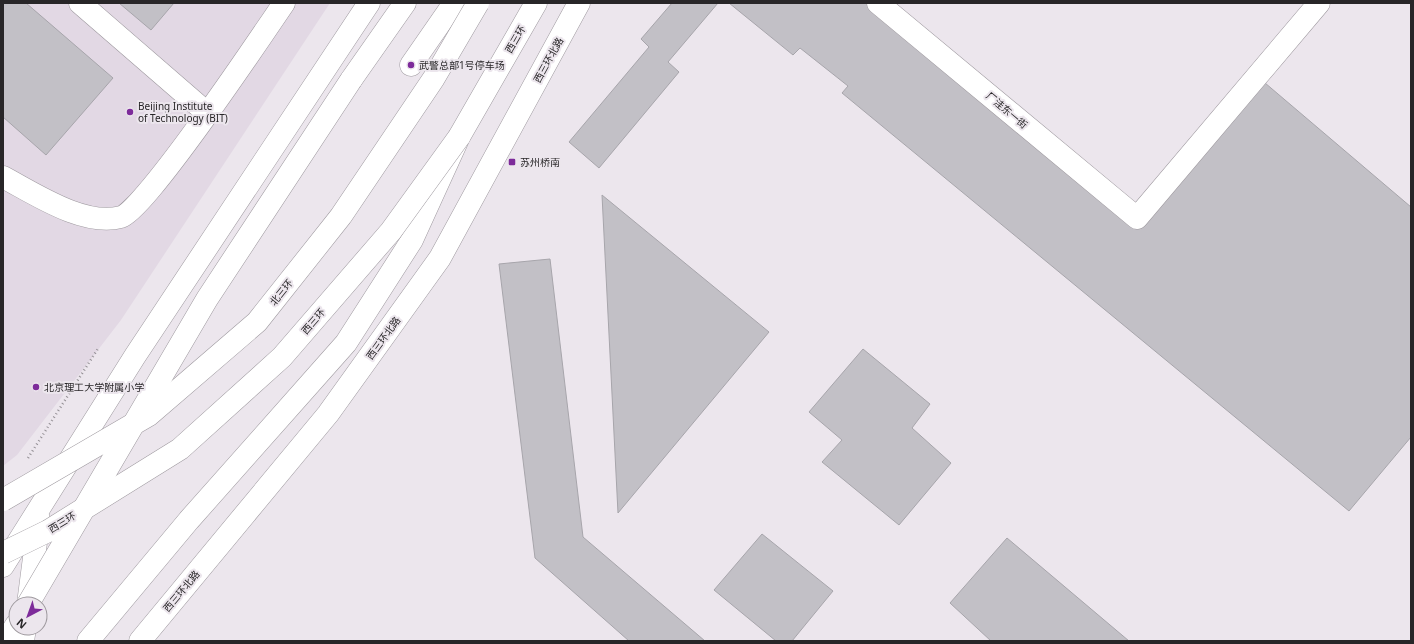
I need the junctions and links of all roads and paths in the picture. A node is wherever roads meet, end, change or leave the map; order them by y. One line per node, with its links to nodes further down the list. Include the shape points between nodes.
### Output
1 (80, 3): 12 (main road)
2 (284, 3): 12 (main road)
3 (368, 3): 18 (main road, via 135,356)
4 (405, 3): 24 (main road, bridge, via 351,80 207,299)
5 (454, 3): 11 (main road)
6 (478, 3): 17 (main road, 北三环, bridge, via 434,78 340,216 257,322 149,415)
7 (536, 3): 13 (main road, 西三环)
8 (579, 3): 26 (main road, 西三环北路, via 440,258 328,414)
9 (878, 3): 10 (main road, 厂洼东一街, via 1137,218)
10 (1319, 3)
11 (412, 65)
12 (207, 113): 14 (main road, via 139,203 121,217 92,218 53,203)
13 (459, 137): 21 (main road, 西三环, bridge, via 391,231 282,358 180,449 48,531); 25 (main road, bridge, via 412,240 346,343 189,520)
14 (3, 177)
15 (99, 347): 16 (path)
16 (25, 464)
17 (3, 500)
18 (40, 508): 19 (main road); 23 (main road)
19 (27, 529): 20 (main road); 22 (main road)
20 (3, 548)
21 (3, 553)
22 (3, 566)
23 (29, 596)
24 (33, 596)
25 (88, 641)
26 (140, 641)

